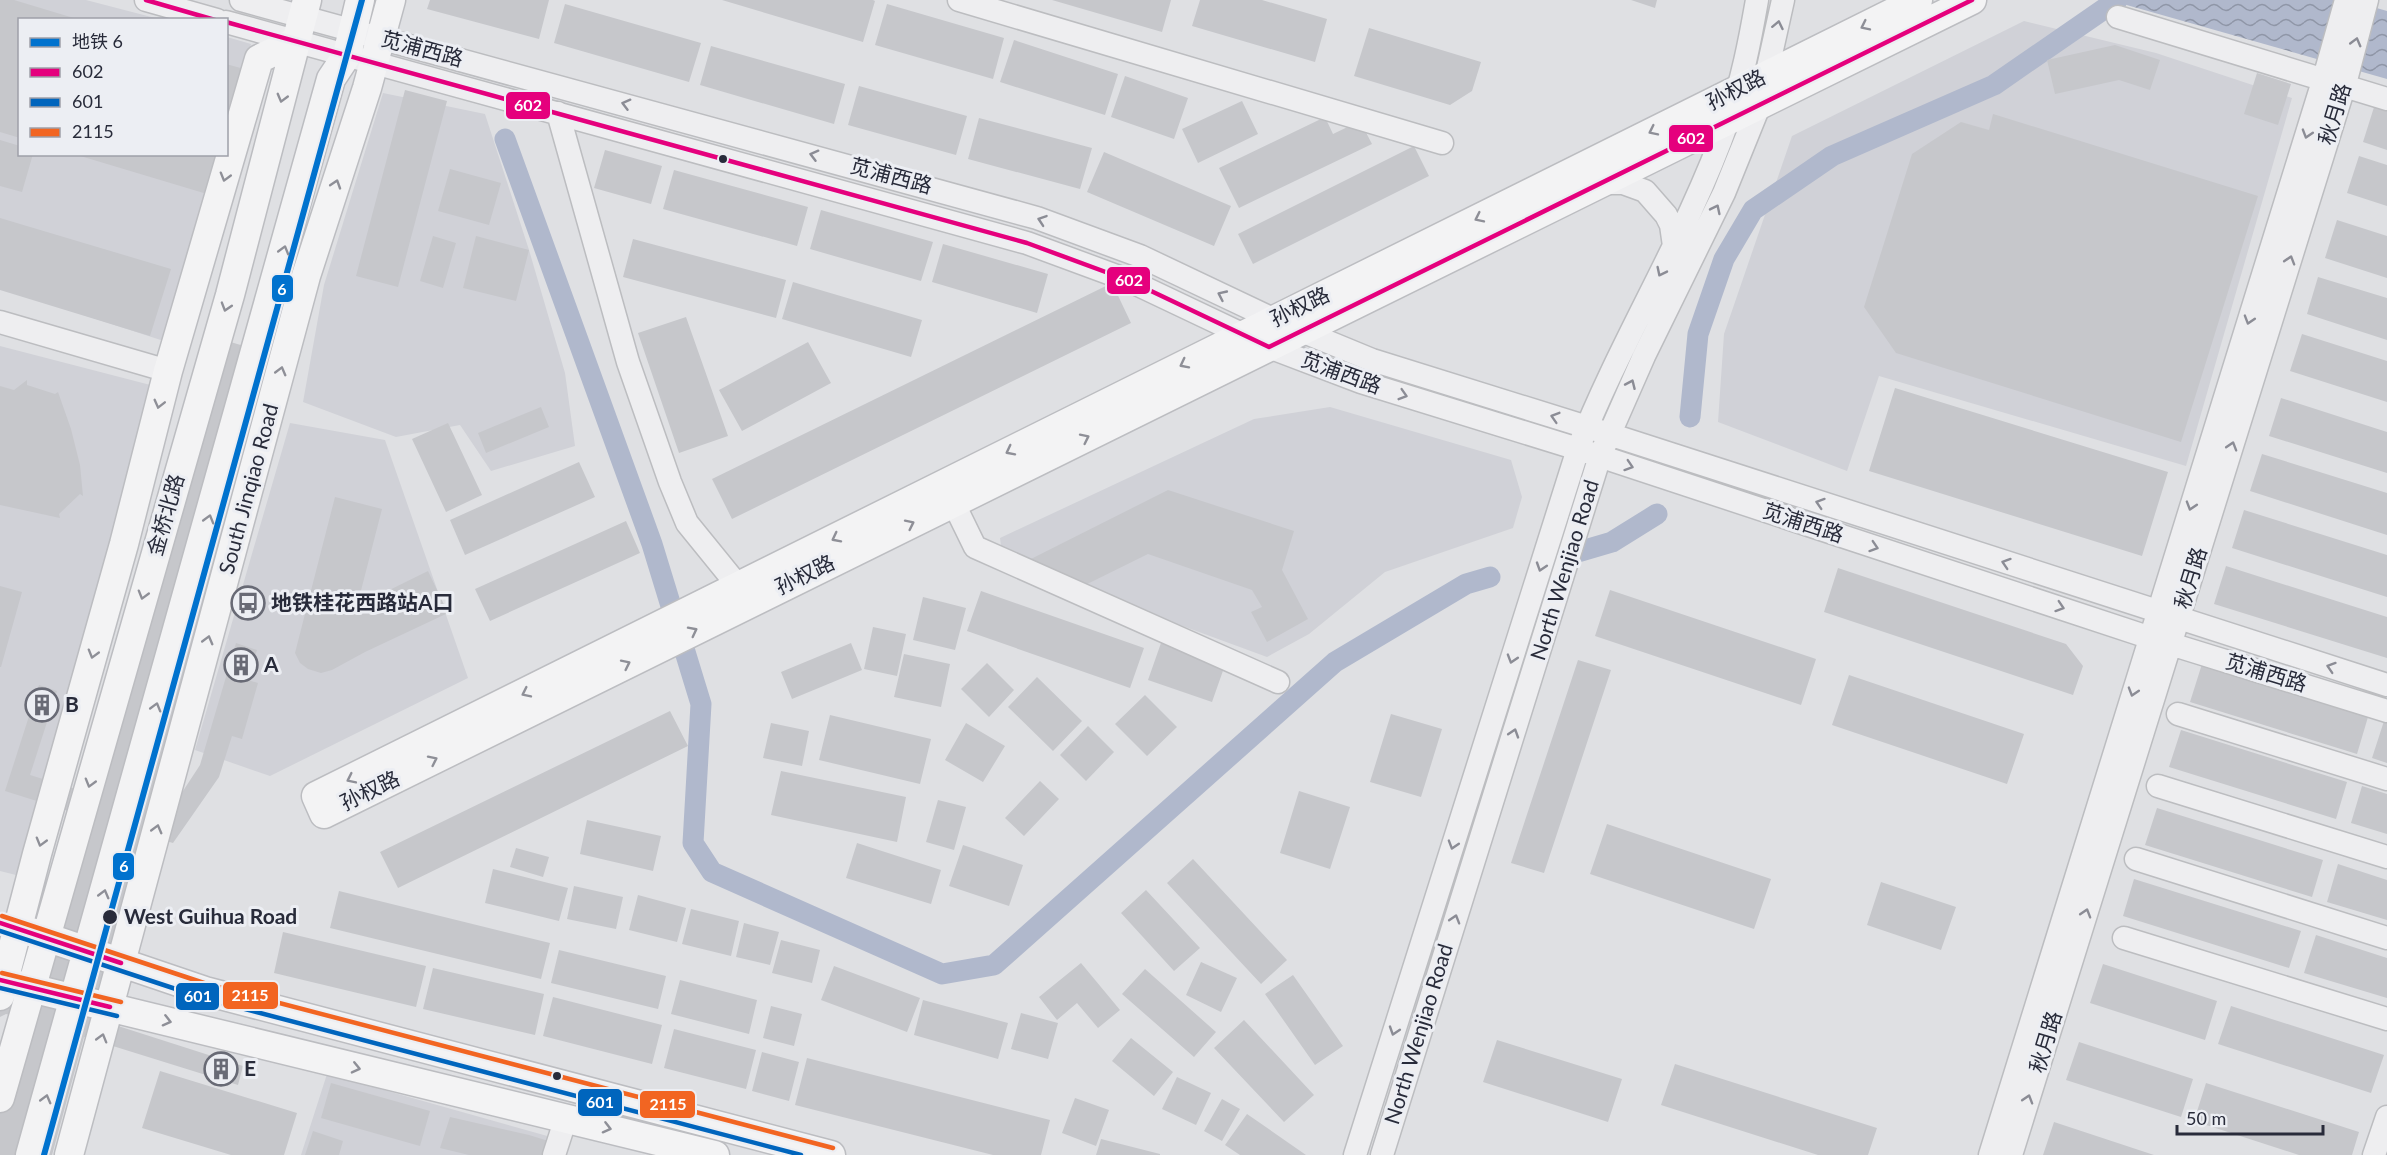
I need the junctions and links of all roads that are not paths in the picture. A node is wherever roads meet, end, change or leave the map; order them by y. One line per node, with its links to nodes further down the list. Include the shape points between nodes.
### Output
1 (146, 0): 13 (street)
2 (241, 0): 14 (street)
3 (360, 0): 16 (main road, 金桥北路)
4 (391, 0): 16 (main road, South Jinqiao Road)
5 (959, 0): 23 (street)
6 (1757, 0): 19 (street, North Wenjiao Road)
7 (1783, 0): 17 (street, one-way to 7)
8 (1918, 0): 17 (main road, 孙权路, one-way to 17)
9 (1972, 0): 19 (main road, 孙权路)
10 (2346, 0): 18 (street, 秋月路)
11 (2367, 0): 18 (street, 秋月路, one-way to 11)
12 (2118, 17): 18 (street)
13 (211, 18)
14 (302, 19): 15 (street, 苋浦西路); 16 (street, 苋浦西路); 32 (main road, 金桥北路, one-way to 32, via 259,58); 51 (main road, 金桥北路, one-way to 51, via 230,295)
15 (228, 22)
16 (364, 47): 21 (street, 苋浦西路); 26 (main road, South Jinqiao Road, one-way to 16); 27 (main road, 金桥北路, one-way to 16, via 332,79); 30 (street, 苋浦西路, one-way to 16, via 1140,256 1037,218)
17 (1768, 74): 19 (main road, 孙权路)
18 (2334, 82): 20 (street); 39 (street, 秋月路)
19 (1748, 97): 22 (main road, 孙权路); 30 (main road, 孙权路, one-way to 30); 34 (street, North Wenjiao Road, one-way to 19, via 1724,193)
20 (2387, 99)
21 (558, 113): 31 (street, 苋浦西路, via 1027,243 1130,281); 38 (street, via 628,362 670,482)
22 (1729, 119): 24 (main road, 孙权路); 25 (street, North Wenjiao Road)
23 (1442, 143)
24 (1600, 183): 25 (street, via 1623,183 1645,191 1666,215); 29 (main road, 孙权路)
25 (1674, 246): 33 (street, North Wenjiao Road, one-way to 33)
26 (306, 276): 27 (main road); 55 (main road, South Jinqiao Road, one-way to 26)
27 (264, 320): 54 (main road, 金桥北路, one-way to 27)
28 (0, 322): 32 (street)
29 (1302, 332): 30 (main road, 孙权路); 33 (street, 苋浦西路, one-way to 29, via 1372,360)
30 (1272, 333): 31 (main road, 孙权路); 35 (street, 苋浦西路, one-way to 35, via 1361,382); 37 (main road, 孙权路, one-way to 30)
31 (1243, 334): 38 (main road, 孙权路, one-way to 38)
32 (168, 371): 50 (main road, 金桥北路, one-way to 50, via 124,544)
33 (1587, 427): 34 (street, 苋浦西路); 35 (street, North Wenjiao Road)
34 (1609, 434): 36 (street, North Wenjiao Road); 39 (street, 苋浦西路, one-way to 34)
35 (1578, 449): 36 (street, 苋浦西路); 69 (street, North Wenjiao Road, one-way to 69)
36 (1600, 456): 41 (street, 苋浦西路, one-way to 41); 70 (street, North Wenjiao Road, one-way to 36)
37 (953, 502): 38 (main road, 孙权路, one-way to 37); 42 (street, via 975,547)
38 (726, 600): 40 (main road, 孙权路)
39 (2168, 615): 41 (street, 秋月路); 43 (street, 苋浦西路, one-way to 39)
40 (657, 638): 40 (main road, 孙权路, one-way to 40, via 316,796 324,814)
41 (2160, 641): 44 (street, 苋浦西路); 71 (street, 秋月路, one-way to 71); 72 (street, 秋月路, one-way to 41)
42 (1278, 682)
43 (2387, 685)
44 (2387, 711)
45 (2178, 714): 46 (street)
46 (2387, 779)
47 (2158, 786): 48 (street)
48 (2387, 857)
49 (2136, 859): 53 (street)
50 (9, 926): 51 (main road); 56 (main road)
51 (47, 937): 54 (main road); 57 (main road, 金桥北路)
52 (2124, 938): 60 (street)
53 (2387, 938)
54 (89, 951): 55 (main road); 58 (main road, 金桥北路)
55 (121, 963): 59 (main road, South Jinqiao Road); 68 (main road, via 205,991)
56 (1, 986): 57 (main road)
57 (32, 988): 58 (main road); 61 (main road)
58 (73, 998): 59 (main road); 64 (main road, one-way to 58)
59 (110, 1007): 63 (main road, one-way to 63); 65 (main road, South Jinqiao Road, one-way to 59)
60 (2387, 1019)
61 (0, 1098)
62 (2387, 1117): 73 (street)
63 (566, 1118): 66 (street); 67 (main road, one-way to 67)
64 (30, 1155)
65 (69, 1155)
66 (554, 1155)
67 (715, 1155)
68 (831, 1155)
69 (1355, 1155)
70 (1382, 1155)
71 (1990, 1155)
72 (2011, 1155)
73 (2374, 1155)

